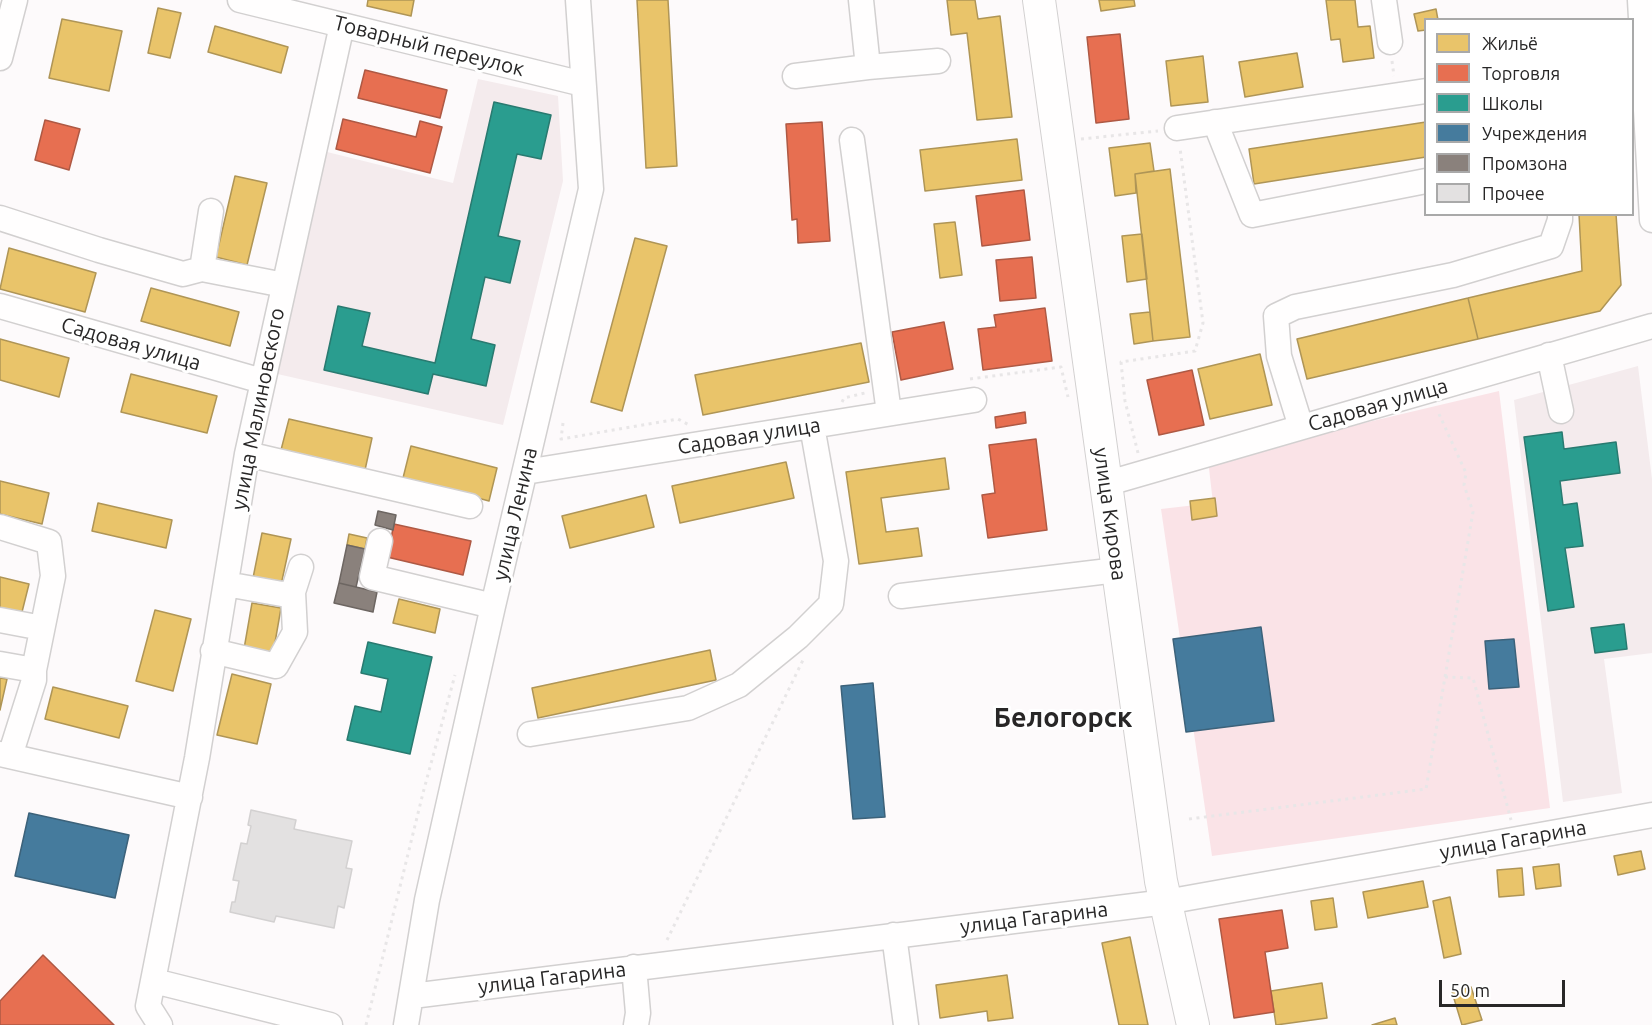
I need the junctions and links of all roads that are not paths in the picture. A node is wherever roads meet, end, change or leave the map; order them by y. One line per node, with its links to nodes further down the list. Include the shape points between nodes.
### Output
1 (15, 0): 10 (street)
2 (240, 0): 8 (street, Товарный переулок)
3 (578, 0): 15 (street, улица Ленина)
4 (861, 0): 13 (street)
5 (1040, 0): 38 (main road, улица Кирова)
6 (1384, 0): 9 (street)
7 (1640, 0): 11 (street)
8 (342, 25): 15 (street, Товарный переулок); 26 (street, улица Малиновского)
9 (1390, 42)
10 (0, 58)
11 (1638, 61): 24 (street)
12 (938, 62): 13 (street)
13 (868, 67): 14 (street)
14 (795, 76)
15 (584, 84): 37 (street, улица Ленина, via 591,189)
16 (1424, 91): 17 (street)
17 (1215, 122): 18 (street); 20 (street, via 1252,215)
18 (1177, 128)
19 (852, 140): 33 (street)
20 (1424, 181)
21 (211, 211): 25 (street)
22 (1560, 216): 35 (street, via 1551,246 1453,275 1295,307 1276,316 1279,356)
23 (0, 218): 25 (street, via 183,274)
24 (1652, 220)
25 (202, 269): 26 (street)
26 (284, 285): 30 (street, улица Малиновского)
27 (0, 306): 30 (street, Садовая улица)
28 (1652, 326): 29 (street, Садовая улица)
29 (1550, 355): 32 (street); 35 (street, Садовая улица)
30 (262, 381): 36 (street, улица Малиновского)
31 (974, 400): 33 (street, Садовая улица)
32 (1561, 411)
33 (889, 413): 34 (street, Садовая улица)
34 (812, 426): 37 (street, Садовая улица); 53 (street, via 836,561 831,604 739,685 688,708)
35 (1300, 427): 38 (street, Садовая улица)
36 (247, 454): 39 (street); 44 (street, улица Малиновского)
37 (525, 472): 47 (street, улица Ленина)
38 (1105, 484): 43 (main road, улица Кирова)
39 (470, 506)
40 (0, 527): 49 (street, via 49,542 53,576)
41 (380, 541): 47 (street, via 372,577)
42 (301, 567): 45 (street)
43 (1117, 570): 46 (street); 57 (main road, улица Кирова)
44 (226, 584): 45 (street, via 282,594); 50 (street, улица Малиновского)
45 (293, 592): 50 (street, via 295,632 276,666)
46 (901, 596)
47 (493, 606): 61 (street, улица Ленина, via 427,900)
48 (0, 620): 49 (street)
49 (42, 628): 52 (street)
50 (213, 651): 55 (street, улица Малиновского)
51 (0, 664): 52 (street)
52 (33, 670): 54 (street, via 34,680)
53 (530, 734)
54 (5, 755): 55 (street)
55 (190, 796): 60 (street, улица Малиновского)
56 (1652, 815): 57 (street, улица Гагарина)
57 (1166, 902): 58 (street, улица Гагарина); 66 (main road, улица Кирова)
58 (894, 935): 59 (street, улица Гагарина); 65 (street)
59 (634, 968): 61 (street, улица Гагарина); 64 (street)
60 (154, 981): 62 (street, улица Малиновского, via 148,1006); 63 (street)
61 (408, 1015)
62 (160, 1025)
63 (330, 1025)
64 (636, 1025)
65 (906, 1025)
66 (1193, 1025)

